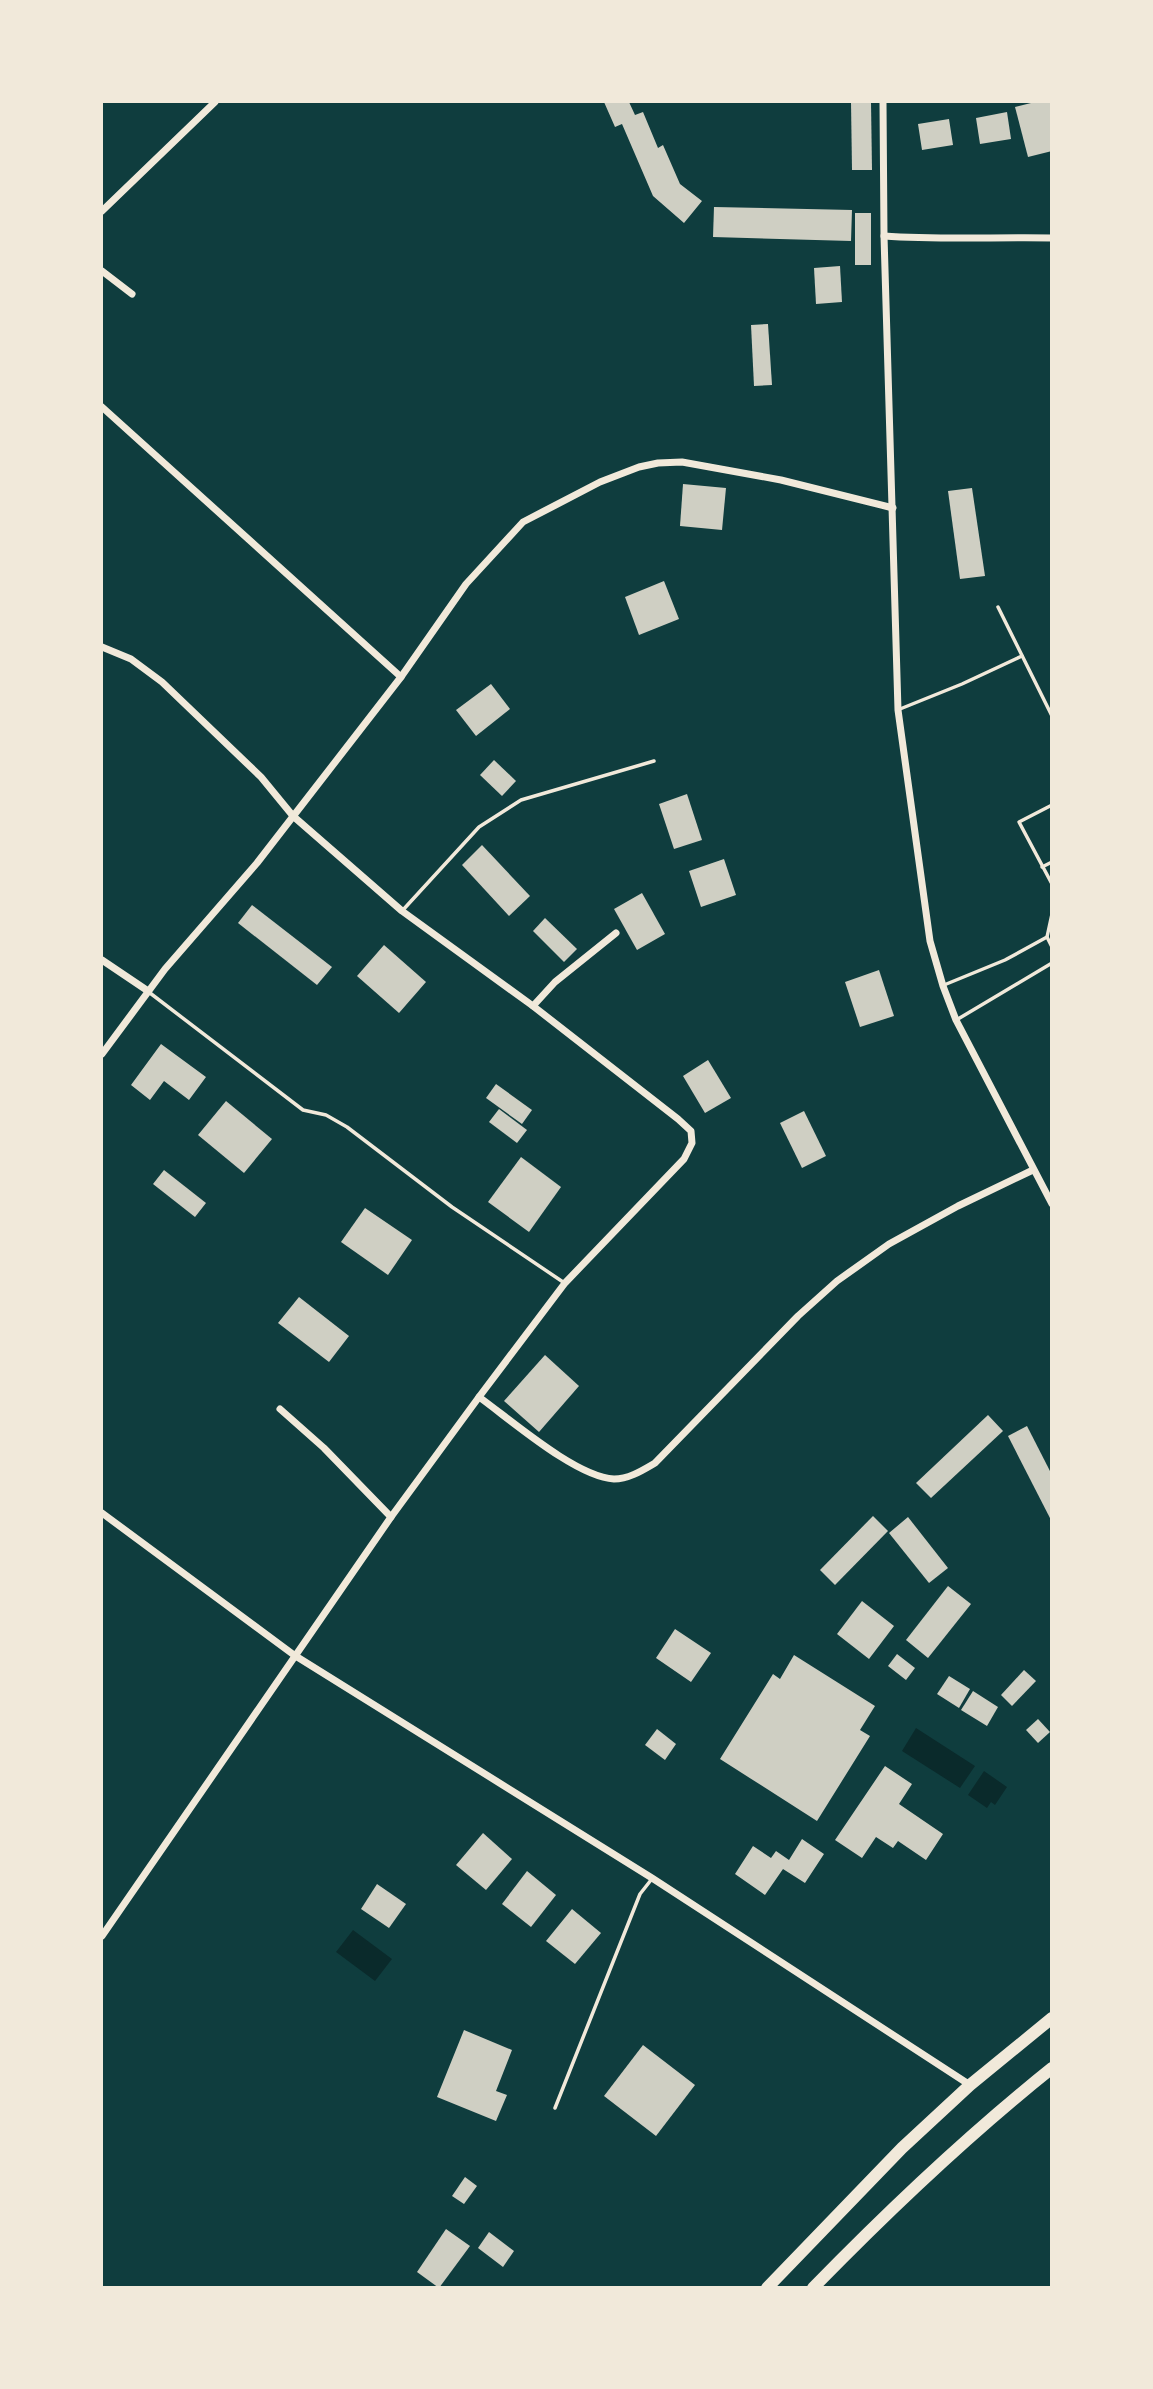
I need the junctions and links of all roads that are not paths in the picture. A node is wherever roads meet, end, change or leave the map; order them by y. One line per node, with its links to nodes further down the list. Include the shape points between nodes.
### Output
1 (215, 102): 3 (street)
2 (883, 102): 4 (street)
3 (102, 211)
4 (884, 236): 5 (street); 9 (street)
5 (1052, 238)
6 (102, 271): 7 (street)
7 (132, 295)
8 (102, 407): 13 (street)
9 (893, 508): 13 (street, via 718,467 682,462 639,467 523,522 466,583); 14 (street)
10 (998, 607): 12 (lane)
11 (102, 647): 18 (street, via 131,659 162,682 261,777)
12 (1022, 656): 14 (lane); 15 (lane)
13 (401, 677): 18 (street)
14 (898, 710): 29 (street, via 929,941)
15 (1052, 716)
16 (654, 761): 22 (lane, via 521,800 479,827)
17 (1052, 805): 20 (lane, via 1019,822)
18 (293, 816): 22 (street); 30 (street)
19 (1052, 862): 20 (lane)
20 (1042, 867): 21 (lane)
21 (1052, 884)
22 (402, 911): 31 (street)
23 (1052, 914): 25 (lane)
24 (616, 933): 31 (street)
25 (1047, 937): 26 (lane); 29 (lane)
26 (1052, 947)
27 (102, 960): 30 (street)
28 (1052, 963): 32 (lane)
29 (943, 986): 32 (street)
30 (148, 991): 33 (street); 36 (lane, via 303,1111 326,1115 347,1127)
31 (533, 1006): 36 (street, via 691,1131 692,1143 684,1159)
32 (956, 1020): 34 (street)
33 (102, 1054)
34 (1033, 1170): 35 (street); 37 (street, via 889,1244 837,1281 655,1463 635,1474 615,1479 571,1463)
35 (1052, 1204)
36 (565, 1283): 37 (street)
37 (479, 1397): 40 (street)
38 (279, 1409): 40 (street)
39 (102, 1513): 41 (street)
40 (391, 1517): 41 (street)
41 (294, 1655): 42 (street); 43 (street)
42 (652, 1878): 46 (street); 47 (lane, via 640,1894)
43 (102, 1936)
44 (1052, 2018): 46 (main road)
45 (1052, 2068): 49 (main road, via 890,2210)
46 (970, 2085): 48 (main road, via 901,2148)
47 (555, 2108)
48 (767, 2287)
49 (813, 2287)

